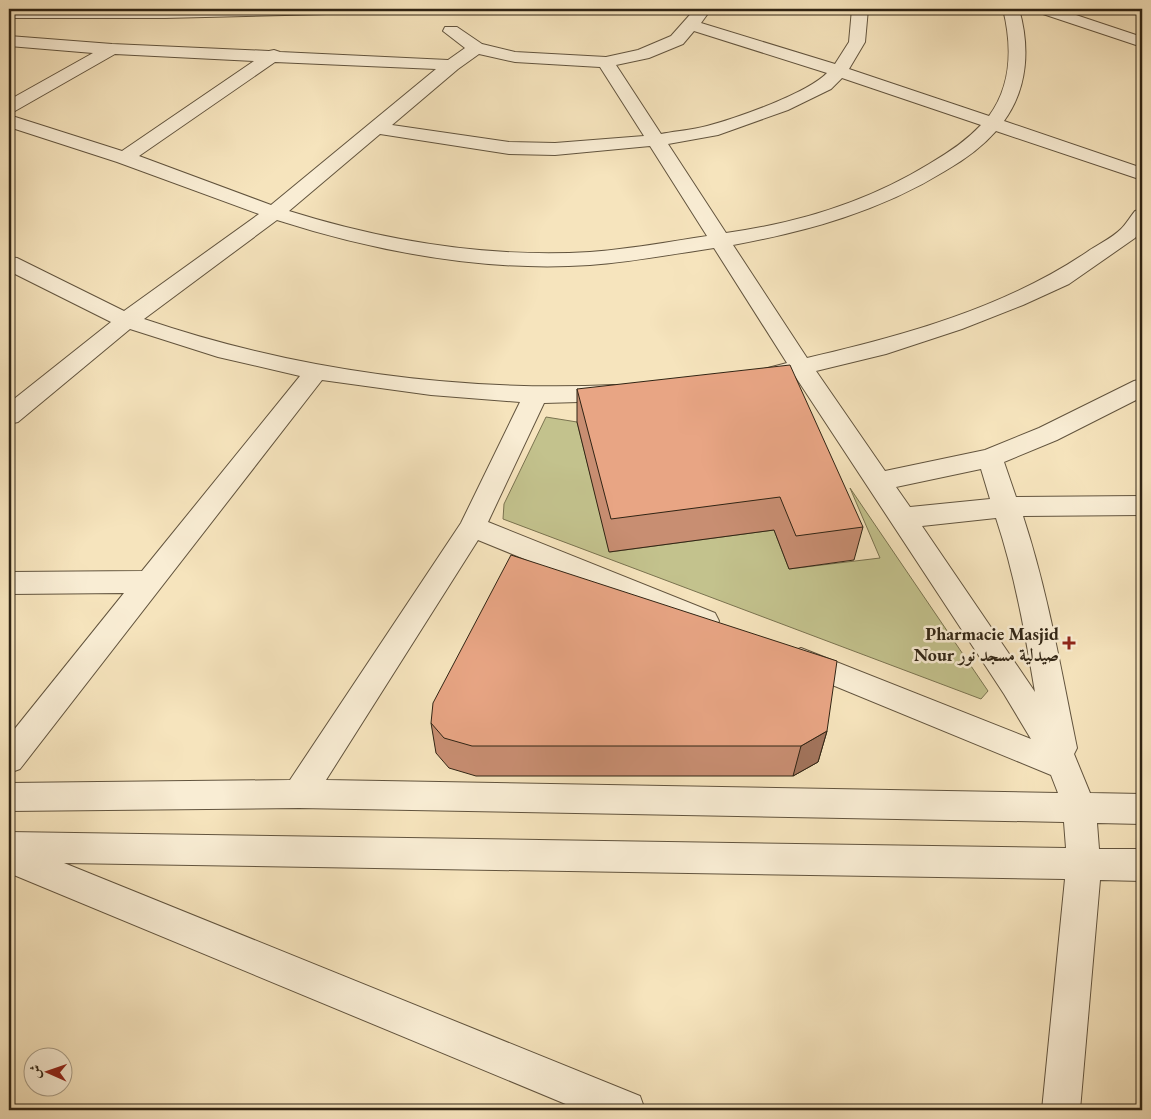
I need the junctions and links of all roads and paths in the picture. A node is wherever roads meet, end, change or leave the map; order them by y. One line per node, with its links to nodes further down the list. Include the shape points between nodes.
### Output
1 (326, 9): 6 (street)
2 (701, 9): 7 (street)
3 (860, 9): 16 (street, via 857,42)
4 (1011, 9): 19 (street, via 1018,49 1015,77 1007,102)
5 (1043, 9): 10 (street)
6 (9, 13)
7 (691, 26): 14 (street, via 676,40 643,54); 16 (street)
8 (451, 31): 11 (street)
9 (9, 41): 12 (street)
10 (1142, 42)
11 (476, 48): 14 (street, via 515,57); 15 (street)
12 (112, 49): 13 (street); 17 (street)
13 (274, 55): 15 (street); 22 (street)
14 (606, 62): 21 (street)
15 (452, 65): 20 (street)
16 (839, 71): 19 (street); 21 (street, via 825,85 782,106 711,131)
17 (9, 107)
18 (9, 121): 22 (street)
19 (993, 124): 23 (street); 26 (street, via 969,146 909,186 806,224)
20 (377, 128): 21 (street, via 509,148); 24 (street)
21 (657, 140): 26 (street)
22 (124, 158): 24 (street)
23 (1142, 174)
24 (274, 212): 26 (street, via 396,244 510,257 577,259); 28 (street)
25 (1142, 215): 29 (street, via 1128,234 1094,257 1061,279 1015,300 878,349)
26 (720, 241): 29 (street)
27 (9, 263): 28 (street)
28 (127, 320): 30 (street, via 223,352); 35 (street)
29 (802, 366): 31 (street); 37 (street)
30 (315, 373): 34 (street); 42 (street)
31 (732, 382)
32 (638, 393): 34 (street)
33 (1138, 394): 36 (street)
34 (536, 395): 41 (street)
35 (9, 416)
36 (990, 458): 37 (street); 39 (street)
37 (878, 482): 40 (street)
38 (1142, 505): 39 (street)
39 (1006, 507): 40 (street); 47 (street, via 1034,604)
40 (902, 518): 47 (street, via 1015,685)
41 (472, 527): 44 (street); 48 (street)
42 (150, 582): 43 (street); 46 (street)
43 (9, 583)
44 (731, 632)
45 (777, 650): 47 (street)
46 (9, 759)
47 (1064, 766): 50 (street)
48 (299, 794): 49 (street); 50 (street)
49 (9, 796)
50 (1079, 807): 51 (street); 54 (street)
51 (1142, 809)
52 (9, 847): 54 (street)
53 (9, 858): 56 (street)
54 (1084, 864): 55 (street); 57 (street)
55 (1142, 865)
56 (626, 1110)
57 (1061, 1110)

